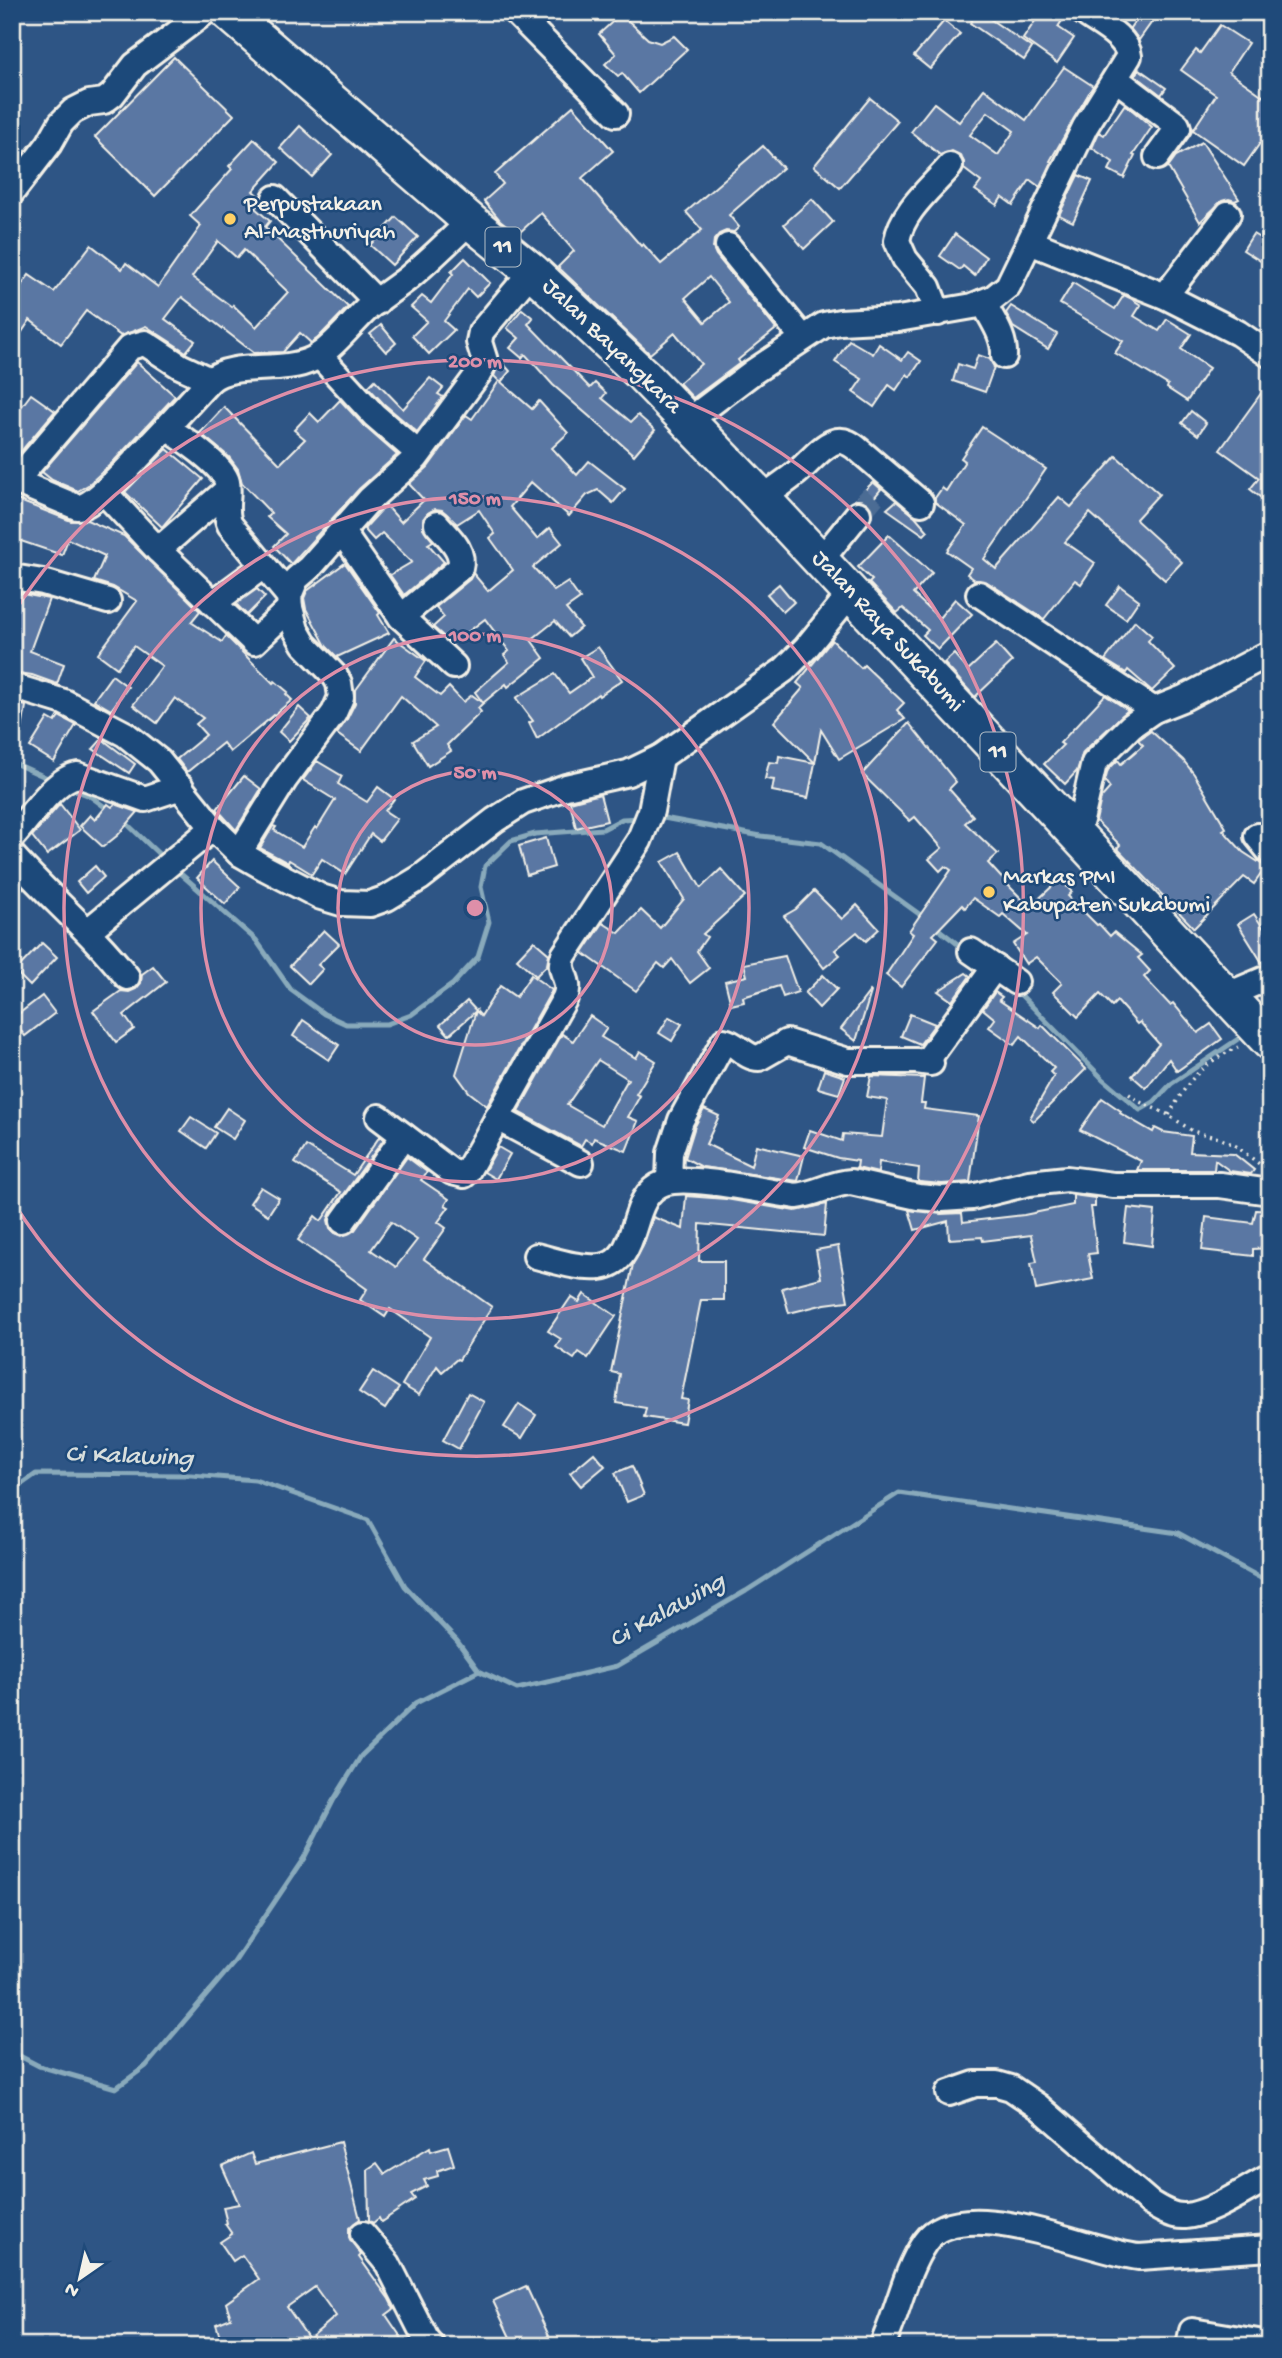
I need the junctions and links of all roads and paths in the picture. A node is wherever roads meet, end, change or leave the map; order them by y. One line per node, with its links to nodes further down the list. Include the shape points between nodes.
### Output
1 (516, 12): 5 (street)
2 (1083, 12): 4 (street, via 1129,51)
3 (228, 14): 8 (street, via 135,65 104,101 73,111); 11 (highway, Jalan Bayangkara / 11)
4 (1116, 79): 6 (street, via 1177,125); 12 (street, via 1081,135)
5 (616, 114)
6 (1157, 157)
7 (950, 166): 18 (street, via 903,223 897,241 928,287)
8 (12, 192)
9 (275, 198): 16 (street)
10 (1228, 214): 15 (street)
11 (470, 221): 14 (highway, Jalan Bayangkara / 11); 16 (street)
12 (1030, 242): 15 (street); 17 (street, via 1008,286)
13 (728, 246): 19 (street)
14 (532, 271): 24 (highway, Jalan Bayangkara / 11); 26 (street, via 481,332 485,361 480,373)
15 (1165, 296): 21 (street, via 1238,333)
16 (377, 302): 20 (street)
17 (983, 302): 18 (street); 22 (street, via 999,330)
18 (938, 313): 19 (street, via 831,323)
19 (803, 338): 24 (street)
20 (319, 355): 23 (street, via 289,368 231,370); 26 (street, via 374,415)
21 (1270, 355)
22 (1004, 356)
23 (210, 380): 25 (street); 27 (street, via 145,343 130,347)
24 (688, 421): 30 (highway, Jalan Bayangkara / 11)
25 (166, 428): 28 (street, via 224,474); 29 (street)
26 (418, 453): 34 (street)
27 (14, 480): 29 (street, via 77,507 87,506)
28 (228, 490): 35 (street); 37 (street, via 227,520)
29 (104, 492): 35 (street)
30 (762, 498): 31 (street, via 835,441 849,443 884,483); 36 (highway, Jalan Raya Sukabumi / 11)
31 (922, 503)
32 (858, 514): 36 (street)
33 (437, 524): 44 (street, via 460,552 460,568)
34 (342, 532): 42 (street, via 296,579); 44 (street)
35 (158, 550): 43 (street)
36 (820, 561): 39 (highway, Jalan Raya Sukabumi / 11)
37 (262, 567): 42 (street); 43 (street)
38 (12, 576): 41 (street)
39 (850, 594): 49 (street, via 784,670); 52 (highway, Jalan Raya Sukabumi / 11)
40 (979, 594): 48 (street)
41 (108, 601)
42 (289, 602): 43 (street, via 254,642); 54 (street, via 296,630 335,676 341,697)
43 (213, 603)
44 (401, 617): 46 (street)
45 (1270, 653): 48 (street)
46 (454, 666)
47 (12, 686): 50 (street, via 64,702 125,734 159,761)
48 (1154, 710): 52 (street, via 1094,763 1081,820)
49 (662, 757): 54 (street, via 628,773 523,802 420,878 370,904 321,897); 67 (street, via 645,829 569,944 561,967 568,992)
50 (181, 787): 51 (street); 53 (street, via 145,799 71,776)
51 (213, 828): 54 (street); 56 (street)
52 (1073, 832): 62 (highway, Jalan Raya Sukabumi / 11)
53 (12, 837)
54 (239, 853)
55 (12, 855): 56 (street)
56 (88, 931): 59 (street)
57 (971, 951): 58 (street)
58 (995, 967): 61 (street); 71 (street, via 929,1062 848,1061 787,1042 754,1058 724,1041 681,1120 670,1153)
59 (127, 976)
60 (1270, 977): 62 (street)
61 (1016, 982)
62 (1230, 1001): 63 (highway, Jalan Raya Sukabumi / 11)
63 (1258, 1041): 65 (path, via 1205,1065 1185,1086)
64 (1129, 1094): 65 (path)
65 (1169, 1115): 70 (path, via 1192,1131 1237,1146)
66 (379, 1117): 68 (street)
67 (497, 1118): 68 (street, via 464,1175 452,1172); 69 (street)
68 (404, 1136): 73 (street)
69 (581, 1163)
70 (1270, 1174)
71 (669, 1181): 72 (street, via 797,1196 851,1182 942,1199 1067,1179 1113,1185 1220,1185); 74 (street, via 645,1198 626,1251 614,1262 597,1267)
72 (1270, 1192)
73 (343, 1221)
74 (536, 1256)
75 (949, 2093): 76 (street, via 975,2084 1011,2088 1150,2203 1170,2214 1185,2216 1210,2208)
76 (1270, 2177)
77 (363, 2234): 80 (street, via 388,2264)
78 (1270, 2248): 81 (street, via 1139,2257 1013,2225 963,2223 933,2234 923,2245)
79 (1270, 2344): 82 (street, via 1192,2331)
80 (432, 2346)
81 (882, 2346)
82 (1189, 2346)

